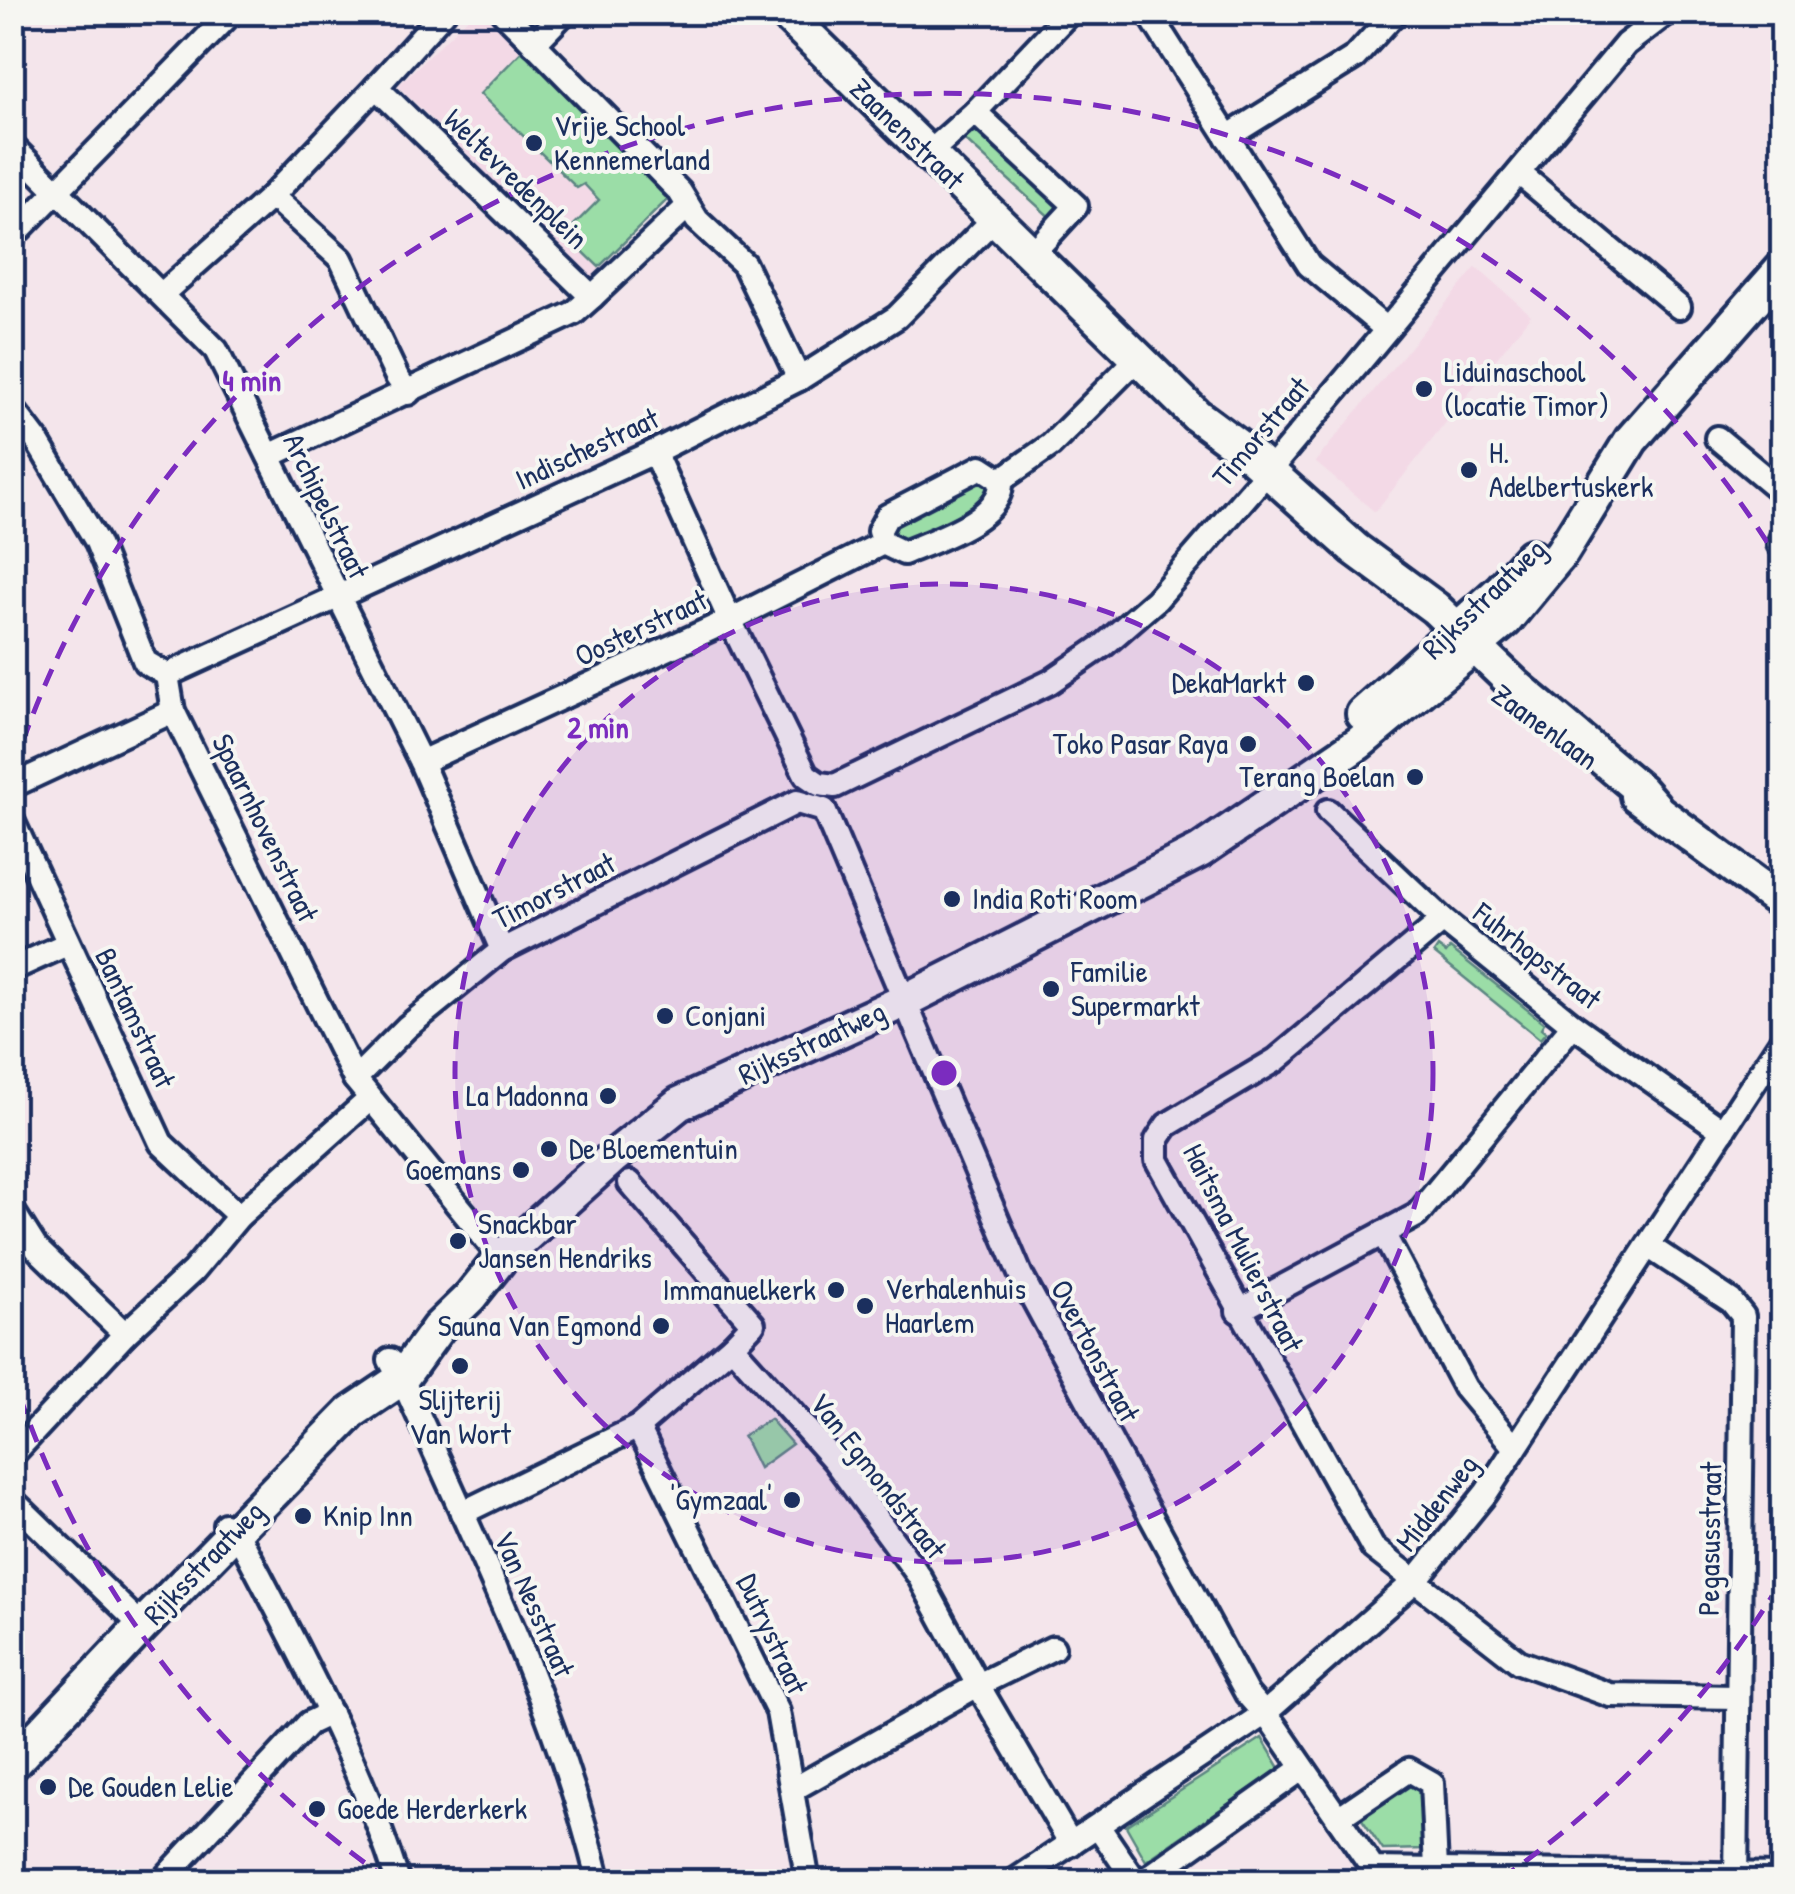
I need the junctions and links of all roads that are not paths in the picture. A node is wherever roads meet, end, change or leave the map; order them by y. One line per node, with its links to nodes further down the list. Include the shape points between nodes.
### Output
1 (232, 12): 17 (street)
2 (444, 12): 11 (street)
3 (503, 12): 10 (street)
4 (565, 12): 10 (street)
5 (784, 12): 15 (main road, Zaanenstraat)
6 (1070, 12): 12 (street)
7 (1148, 12): 13 (street)
8 (1396, 12): 13 (street, via 1355,58)
9 (1668, 12): 16 (street, Timorstraat, via 1626,44)
10 (534, 44): 19 (street, via 680,192)
11 (376, 87): 18 (street); 25 (street, Weltevredenplein)
12 (975, 112): 15 (street); 22 (street, Zaanenstraat, via 1076,206)
13 (1228, 136): 27 (street, via 1308,265)
14 (12, 146): 17 (street, Archipelstraat)
15 (928, 154): 20 (main road, Zaanenstraat)
16 (1519, 173): 26 (street); 27 (street, Timorstraat)
17 (58, 192): 21 (street); 24 (street, Archipelstraat)
18 (272, 196): 24 (street); 30 (street, via 341,259)
19 (687, 207): 25 (street, Weltevredenplein); 29 (street, via 744,264)
20 (994, 218): 22 (main road, Zaanenstraat); 29 (street, Indischestraat, via 897,317)
21 (12, 237)
22 (1031, 255): 28 (main road, Zaanenstraat)
23 (1782, 269): 43 (main road, Rijksstraatweg, via 1632,440 1562,552 1505,621)
24 (162, 294): 34 (street, Archipelstraat, via 216,350)
25 (592, 296): 30 (street, via 574,313)
26 (1679, 307)
27 (1386, 329): 35 (street, Timorstraat)
28 (1137, 359): 35 (main road, Zaanenstraat, via 1238,467); 36 (street, Oosterstraat, via 1051,445)
29 (799, 378): 33 (street, Indischestraat)
30 (408, 392): 34 (street)
31 (12, 408): 44 (street, Spaarnhovenstraat, via 97,542 145,662)
32 (1717, 438): 37 (street)
33 (654, 452): 41 (street, Indischestraat); 42 (street, Overtonstraat)
34 (268, 456): 41 (street, Archipelstraat)
35 (1263, 477): 43 (main road, Zaanenstraat); 48 (street, Timorstraat, via 1156,600 1104,645 1050,682)
36 (1001, 480): 39 (street, Oosterstraat, via 994,507 954,531 904,554); 39 (street, via 981,468 887,516 879,531)
37 (1782, 492)
38 (1782, 537): 40 (street)
39 (883, 543): 42 (street, Oosterstraat)
40 (1782, 546)
41 (336, 596): 44 (street, Indischestraat); 46 (street, Archipelstraat)
42 (730, 620): 46 (street, Oosterstraat); 48 (street, Overtonstraat)
43 (1458, 645): 51 (main road, Zaanenlaan, via 1480,679); 56 (main road, Rijksstraatweg, via 1182,858)
44 (166, 675): 45 (street, Spaarnhovenstraat)
45 (174, 710): 47 (street); 59 (street, Spaarnhovenstraat)
46 (421, 762): 54 (street, Archipelstraat)
47 (12, 786)
48 (814, 794): 54 (street, Timorstraat); 56 (street, Overtonstraat)
49 (1328, 811): 52 (street, Fuhrhopstraat)
50 (12, 820): 53 (street, Bantamstraat)
51 (1782, 903)
52 (1443, 920): 57 (street, Fuhrhopstraat); 68 (street, Haitsma Mulierstraat, via 1276,1060 1167,1125 1158,1140 1157,1160)
53 (68, 944): 55 (street); 64 (street, Bantamstraat, via 161,1143)
54 (502, 950): 59 (street, Timorstraat)
55 (12, 969)
56 (906, 1000): 67 (main road, Rijksstraatweg, via 679,1104); 84 (street, Overtonstraat, via 1021,1276 1247,1694)
57 (1574, 1025): 61 (street, Fuhrhopstraat); 65 (street, via 1417,1215)
58 (1782, 1040): 61 (street, Middenweg)
59 (355, 1079): 60 (street, Spaarnhovenstraat)
60 (370, 1099): 64 (street); 67 (street, Spaarnhovenstraat)
61 (1723, 1131): 66 (street, Middenweg)
62 (630, 1183): 70 (street, via 754,1324)
63 (12, 1210): 69 (street, via 36,1248)
64 (239, 1216): 69 (street)
65 (1383, 1233): 68 (street); 73 (street, via 1465,1388)
66 (1648, 1246): 73 (street, Middenweg); 82 (street, Pegasusstraat, via 1743,1316)
67 (491, 1269): 71 (main road, Rijksstraatweg)
68 (1238, 1311): 78 (street, Haitsma Mulierstraat, via 1372,1548)
69 (125, 1334): 74 (street)
70 (732, 1346): 72 (street); 81 (street, Van Egmondstraat, via 834,1460 920,1576)
71 (395, 1370): 76 (street, Van Nesstraat); 77 (main road, Rijksstraatweg)
72 (638, 1426): 76 (street); 88 (street, Dutrystraat, via 778,1712)
73 (1516, 1448): 78 (street, Middenweg)
74 (14, 1452)
75 (12, 1500): 79 (street)
76 (462, 1513): 98 (street, Van Nesstraat, via 561,1747)
77 (229, 1528): 79 (main road, Rijksstraatweg); 83 (street)
78 (1415, 1581): 82 (street, Haitsma Mulierstraat, via 1518,1662 1610,1696); 84 (street, Middenweg)
79 (138, 1622): 85 (main road, Rijksstraatweg); 86 (main road, Rijksstraatweg)
80 (1053, 1648): 81 (street)
81 (978, 1684): 88 (street); 91 (street, Van Egmondstraat)
82 (1738, 1697): 95 (street, Pegasusstraat)
83 (330, 1713): 96 (street, via 310,1723); 97 (street)
84 (1264, 1714): 87 (street, Overtonstraat); 90 (street, Middenweg)
85 (12, 1754)
86 (12, 1764)
87 (1304, 1768): 89 (street, Overtonstraat); 101 (street)
88 (792, 1790): 99 (street, Dutrystraat)
89 (1338, 1818): 92 (street, Overtonstraat, via 1374,1869); 92 (street, via 1410,1770 1432,1783)
90 (1098, 1826): 91 (street, Middenweg); 101 (street)
91 (1071, 1844): 100 (street, Middenweg)
92 (1436, 1870): 94 (street)
93 (1782, 1875): 95 (street)
94 (1554, 1876): 95 (street)
95 (1736, 1878)
96 (161, 1882)
97 (398, 1882)
98 (599, 1882)
99 (808, 1882)
100 (1013, 1882)
101 (1139, 1882)

